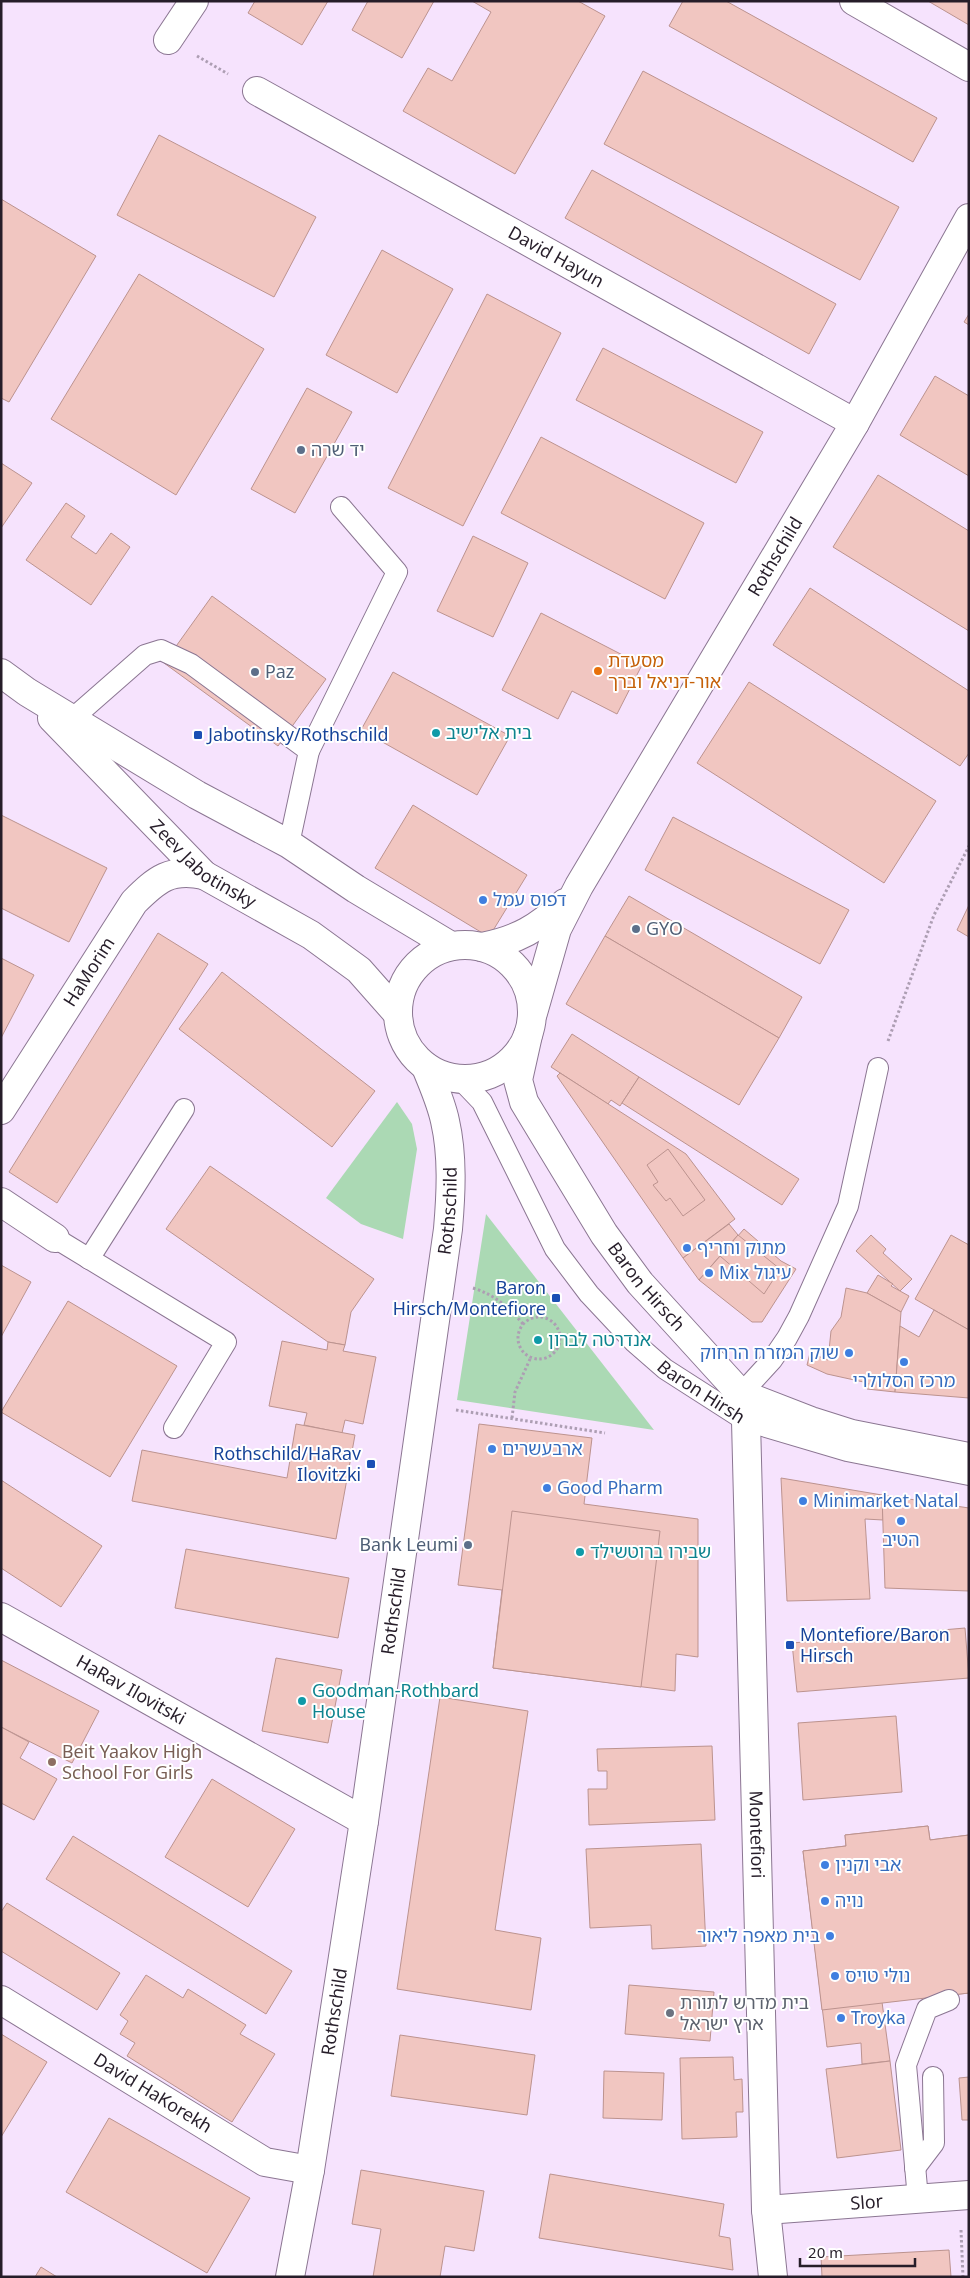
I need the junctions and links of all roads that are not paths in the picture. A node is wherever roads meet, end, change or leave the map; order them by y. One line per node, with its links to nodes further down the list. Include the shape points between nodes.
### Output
1 (194, 1): 3 (street)
2 (854, 1): 4 (street)
3 (168, 40)
4 (969, 66)
5 (257, 91): 7 (street, David Hayun)
6 (969, 218): 7 (street, Rothschild)
7 (855, 423): 15 (street, Rothschild)
8 (341, 507): 12 (lane, via 397,572)
9 (1, 673): 10 (street, Zeev Jabotinsky)
10 (27, 692): 11 (street, Zeev Jabotinsky); 14 (street, Zeev Jabotinsky)
11 (72, 719): 12 (lane, via 145,655 161,650 191,664); 13 (street, Zeev Jabotinsky, via 197,795)
12 (309, 751): 13 (lane)
13 (288, 844): 16 (street, Zeev Jabotinsky, via 356,890)
14 (204, 875): 18 (street, Zeev Jabotinsky, via 310,935 359,970); 24 (street, HaMorim, via 186,871 168,876 152,884 134,902)
15 (576, 894): 17 (street, Rothschild, via 527,933); 19 (street, Rothschild, via 557,929)
16 (451, 946): 17 (street, via 470,944); 18 (street, via 432,952 406,977 399,994)
17 (482, 947): 19 (street, via 506,958 519,971 529,991)
18 (397, 1013): 20 (street, via 401,1034 410,1052)
19 (531, 1024): 22 (street, via 518,1055 506,1065 478,1079); 28 (street, Baron Hirsch, via 518,1080 524,1102 604,1234 635,1276)
20 (426, 1067): 22 (street); 34 (street, Rothschild, via 445,1122 450,1199)
21 (878, 1068): 28 (lane, via 848,1206 787,1338)
22 (460, 1079): 29 (lane, Baron Hirsh, via 482,1102 555,1248 589,1294 634,1342 665,1369)
23 (184, 1109): 27 (lane)
24 (1, 1110)
25 (1, 1202): 26 (street)
26 (55, 1238): 27 (lane)
27 (89, 1258): 30 (lane, via 226,1342)
28 (741, 1394): 29 (street, Montefiori); 31 (street, Baron Hirsch, via 852,1434)
29 (746, 1421): 32 (lane, Baron Hirsh, via 847,1451); 42 (street, Montefiori)
30 (174, 1428)
31 (969, 1457)
32 (969, 1475)
33 (1, 1617): 34 (street, HaRav Ilovitski)
34 (364, 1821): 39 (street, Rothschild)
35 (1, 2000): 39 (street, David HaKorekh, via 265,2162)
36 (949, 2000): 38 (lane, via 927,2009 906,2065)
37 (933, 2077): 38 (lane, via 934,2143)
38 (915, 2168): 41 (lane)
39 (310, 2170): 43 (street, Rothschild)
40 (964, 2196): 41 (street, Slor)
41 (918, 2199): 42 (street, Slor)
42 (766, 2210): 44 (street, Montefiori)
43 (290, 2277)
44 (773, 2277)

